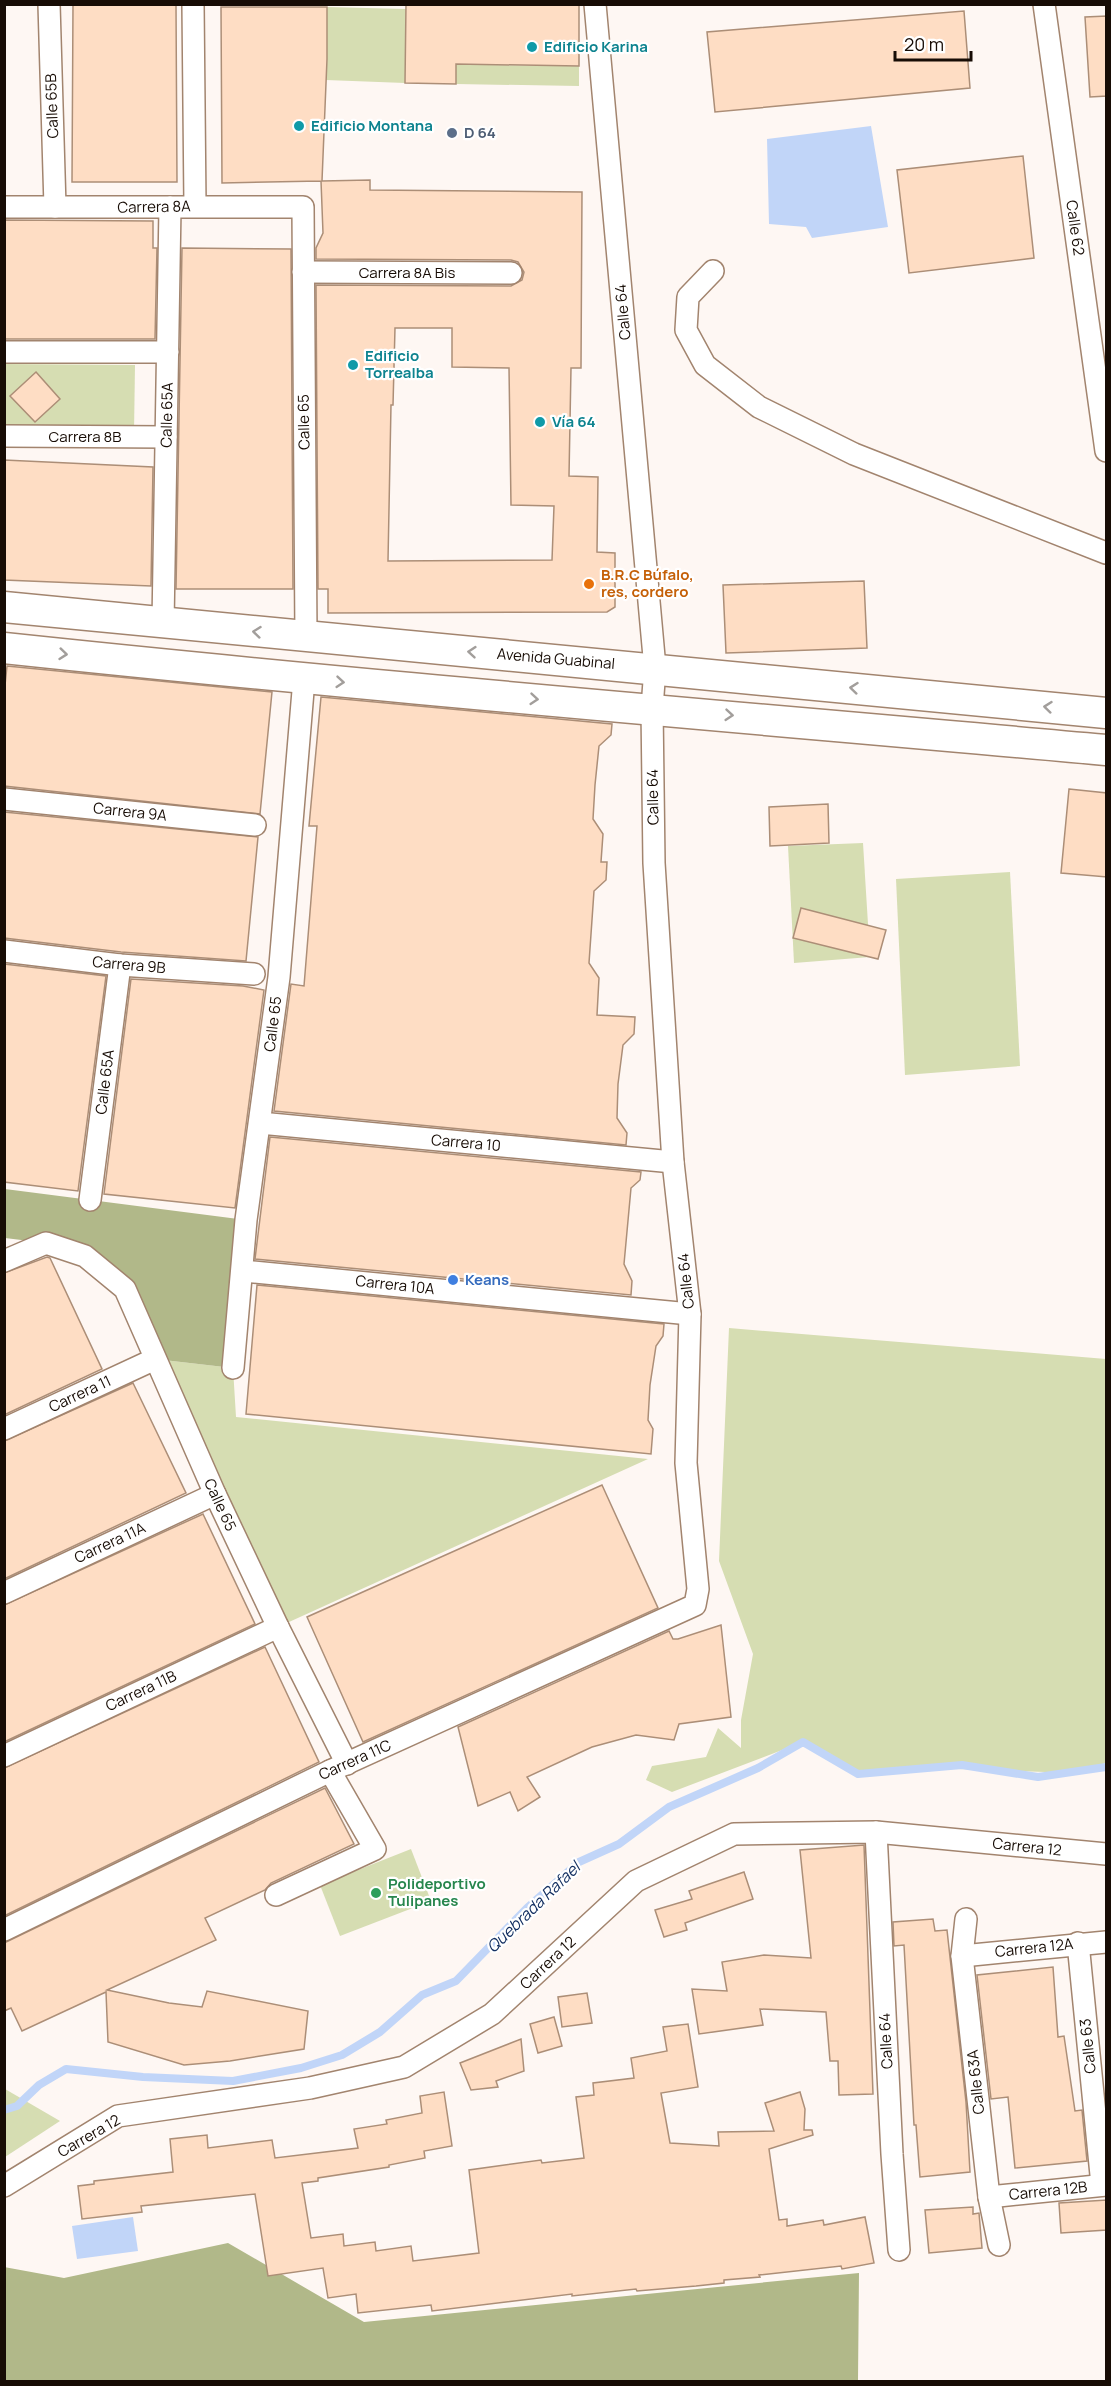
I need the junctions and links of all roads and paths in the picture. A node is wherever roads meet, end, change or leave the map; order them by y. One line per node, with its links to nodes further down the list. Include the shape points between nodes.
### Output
1 (49, 4): 7 (street, Calle 65B)
2 (193, 4): 5 (street)
3 (595, 4): 23 (street, Calle 64)
4 (1044, 4): 17 (street, Calle 62)
5 (195, 206): 8 (street, Carrera 8A); 9 (street, Carrera 8A)
6 (4, 207): 7 (street, Carrera 8A)
7 (55, 207): 8 (street, Carrera 8A)
8 (170, 207): 14 (street, Calle 65A)
9 (303, 207): 11 (street, Calle 65)
10 (713, 271): 18 (street, via 688,297 686,330 705,365 759,407 854,454)
11 (303, 272): 12 (street, Carrera 8A Bis); 21 (street, Calle 65)
12 (511, 273)
13 (4, 352): 14 (street)
14 (168, 352): 16 (street, Calle 65A)
15 (4, 436): 16 (street, Carrera 8B)
16 (166, 437): 20 (street, Calle 65A)
17 (1107, 451)
18 (1107, 553)
19 (4, 607): 20 (main road, Avenida Guabinal)
20 (163, 623): 21 (main road, Avenida Guabinal, one-way to 20)
21 (306, 637): 23 (main road, Avenida Guabinal, one-way to 21)
22 (4, 648): 24 (main road, one-way to 24)
23 (655, 668): 25 (street, Calle 64); 26 (main road, Avenida Guabinal, one-way to 23)
24 (304, 679): 25 (main road, one-way to 25); 33 (street, Calle 65, via 279,977)
25 (652, 708): 27 (main road, one-way to 27); 34 (street, Calle 64, via 654,863)
26 (1107, 712)
27 (1107, 750)
28 (4, 799): 29 (street, Carrera 9A)
29 (255, 825)
30 (4, 951): 31 (street, Carrera 9B)
31 (120, 965): 32 (street, Carrera 9B); 35 (street, Calle 65A)
32 (254, 974)
33 (260, 1123): 34 (street, Carrera 10); 37 (street, Calle 65)
34 (673, 1162): 38 (street, Calle 64)
35 (90, 1200)
36 (4, 1261): 39 (street, Calle 65, via 45,1243 85,1256 124,1289)
37 (243, 1271): 38 (street, Carrera 10A); 40 (street, Calle 65)
38 (690, 1314): 43 (street, Calle 64, via 686,1463)
39 (154, 1359): 41 (street, Carrera 11); 42 (street, Calle 65)
40 (232, 1368)
41 (4, 1430)
42 (215, 1494): 44 (street, Carrera 11A); 45 (street, Calle 65)
43 (698, 1589): 47 (street, Carrera 11C, via 695,1605)
44 (4, 1593)
45 (278, 1627): 46 (street, Carrera 11B); 47 (street, Calle 65)
46 (4, 1756)
47 (339, 1768): 50 (street, Calle 65, via 375,1849); 52 (street, Carrera 11C)
48 (876, 1832): 49 (street, Carrera 12); 57 (street, Carrera 12, via 734,1834 636,1881 492,2014 404,2067 310,2088 118,2116); 60 (street, Calle 64)
49 (1107, 1854)
50 (276, 1895)
51 (966, 1919): 55 (street, Calle 63A)
52 (4, 1930)
53 (1107, 1942): 54 (street, Carrera 12A)
54 (1078, 1943): 55 (street, Carrera 12A); 56 (street, Calle 63)
55 (962, 1956): 58 (street, Calle 63A)
56 (1104, 2185): 58 (street, Carrera 12B)
57 (4, 2186)
58 (989, 2198): 59 (street, Calle 63A)
59 (999, 2245)
60 (900, 2250)

